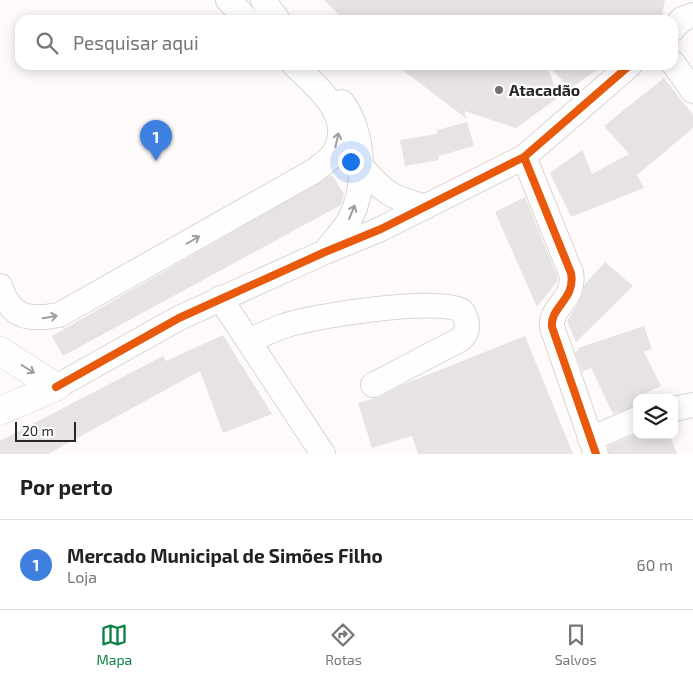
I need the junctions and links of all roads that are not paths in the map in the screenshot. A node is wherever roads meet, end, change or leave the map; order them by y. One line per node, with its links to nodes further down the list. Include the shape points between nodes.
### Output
1 (228, 0): 3 (street)
2 (263, 0): 4 (street)
3 (243, 15)
4 (274, 15)
5 (299, 70): 14 (street, one-way to 5, via 14,310 34,319 60,315 314,171 332,156 338,141 339,118 319,88)
6 (317, 70): 11 (street, via 349,112 356,130)
7 (624, 70): 10 (street)
8 (678, 70): 9 (street)
9 (693, 91)
10 (524, 157): 12 (street); 24 (street, via 571,273 572,288 552,322)
11 (361, 166): 12 (street, via 394,198); 13 (street, one-way to 11, via 350,218 359,193)
12 (426, 207): 13 (street)
13 (325, 252): 15 (street)
14 (0, 286)
15 (220, 298): 16 (street); 19 (street)
16 (248, 342): 18 (street, via 284,326 355,311 447,305 462,311 468,326 461,339); 25 (street)
17 (0, 351): 19 (main road, one-way to 19)
18 (373, 384)
19 (56, 386): 22 (main road)
20 (693, 405): 21 (street)
21 (678, 408)
22 (0, 411)
23 (633, 421): 24 (street)
24 (593, 446)
25 (323, 454)

